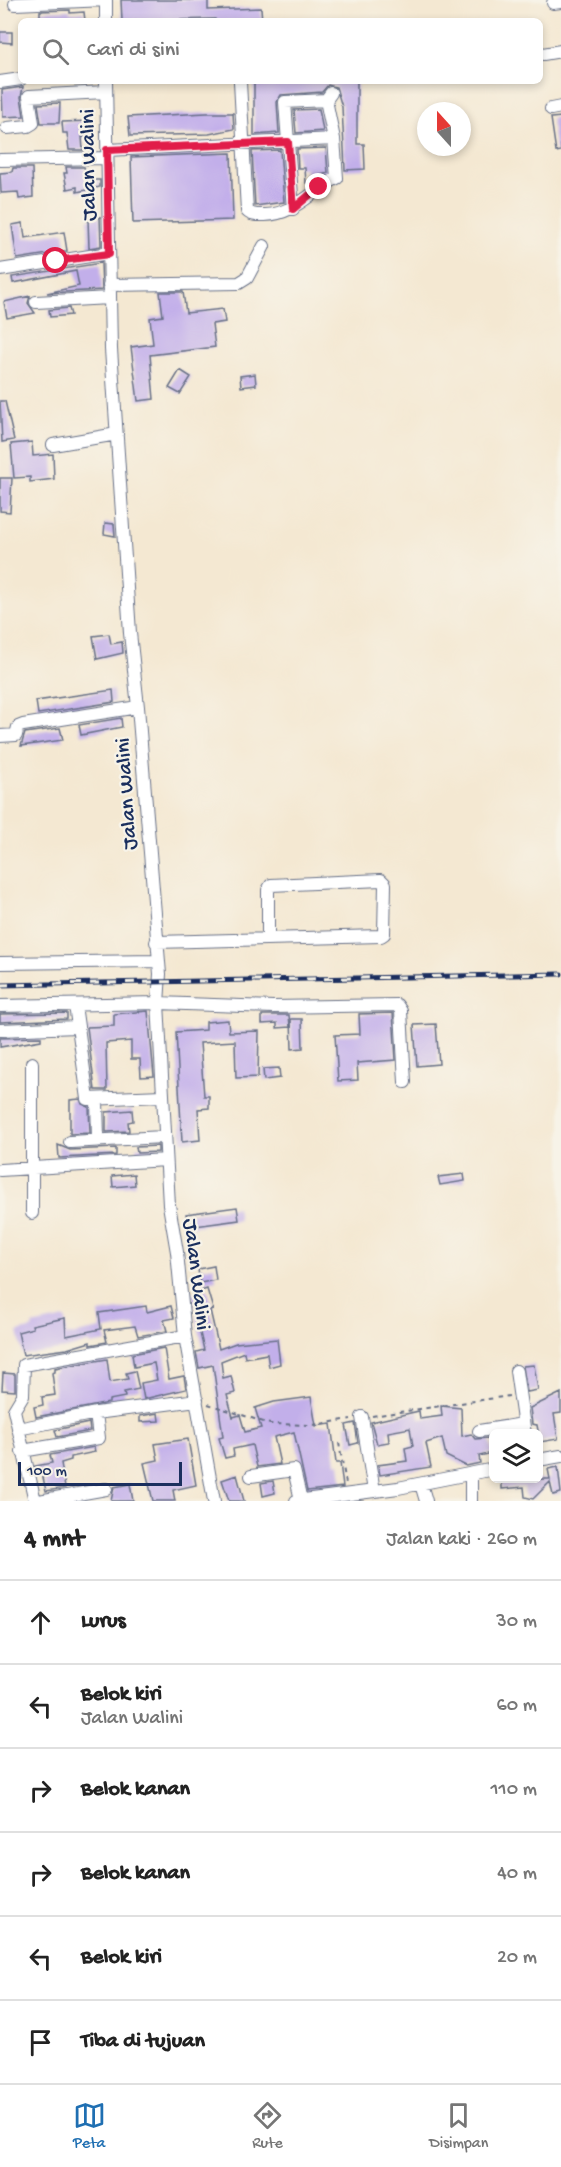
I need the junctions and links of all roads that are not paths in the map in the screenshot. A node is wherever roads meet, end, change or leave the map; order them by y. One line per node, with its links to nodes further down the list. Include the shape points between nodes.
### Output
1 (106, 0): 2 (street); 3 (street)
2 (15, 4)
3 (106, 18)
4 (561, 51): 5 (street)
5 (543, 54)
6 (18, 79): 7 (street)
7 (0, 82)
8 (29, 84): 11 (street)
9 (240, 84): 15 (street)
10 (106, 87): 11 (street); 16 (street, Jalan Walini)
11 (29, 96): 12 (street, via 33,123)
12 (8, 128)
13 (334, 139): 14 (street); 14 (street, via 328,97 285,102); 18 (street, via 337,178 319,187)
14 (288, 142): 15 (street); 18 (street)
15 (244, 144): 16 (street); 18 (street, via 249,214 281,214)
16 (107, 154): 17 (street); 20 (street, Jalan Walini)
17 (0, 160)
18 (293, 209)
19 (264, 246): 22 (street, via 247,278 239,283)
20 (109, 254): 21 (street); 22 (street, Jalan Walini)
21 (0, 270)
22 (109, 291): 23 (street); 24 (street, Jalan Walini)
23 (36, 302)
24 (117, 434): 25 (street); 26 (street, Jalan Walini)
25 (53, 445)
26 (138, 707): 27 (street, via 22,724 16,735); 29 (street, Jalan Walini)
27 (0, 736)
28 (268, 938): 28 (street, via 381,936 385,884 381,880 271,885 267,890); 29 (street)
29 (156, 942): 30 (street, Jalan Walini)
30 (158, 961): 31 (street); 32 (street, Jalan Walini)
31 (0, 963)
32 (158, 1003): 33 (street); 38 (street, via 273,1007 397,1005 401,1011); 39 (street, Jalan Walini)
33 (75, 1005): 34 (street); 35 (street)
34 (0, 1006)
35 (77, 1028): 36 (street); 40 (street, via 88,1099)
36 (0, 1030)
37 (32, 1063): 45 (street)
38 (405, 1082)
39 (162, 1096): 40 (street); 41 (street, Jalan Walini)
40 (97, 1101): 42 (street)
41 (164, 1137): 42 (street); 44 (street, Jalan Walini)
42 (98, 1140): 43 (street)
43 (70, 1142)
44 (166, 1160): 45 (street); 48 (street, Jalan Walini)
45 (33, 1169): 46 (street); 47 (street)
46 (0, 1170)
47 (32, 1213)
48 (185, 1336): 50 (street, Jalan Walini); 53 (street, via 24,1365 23,1395 14,1410)
49 (516, 1371): 54 (street)
50 (196, 1400): 51 (street); 69 (street, Jalan Walini)
51 (96, 1413): 53 (street); 57 (street, via 99,1438)
52 (362, 1417): 65 (street)
53 (18, 1429): 57 (street)
54 (524, 1429)
55 (479, 1431): 56 (street)
56 (489, 1431)
57 (22, 1451): 68 (street)
58 (561, 1456): 59 (street)
59 (543, 1459)
60 (489, 1470): 61 (street)
61 (471, 1474): 63 (street); 71 (street)
62 (251, 1476): 67 (street, via 294,1470)
63 (422, 1484): 65 (street); 70 (street)
64 (106, 1489): 68 (street)
65 (374, 1491): 66 (street)
66 (329, 1499): 67 (street)
67 (299, 1500)
68 (37, 1501)
69 (214, 1501)
70 (426, 1501)
71 (471, 1501)

